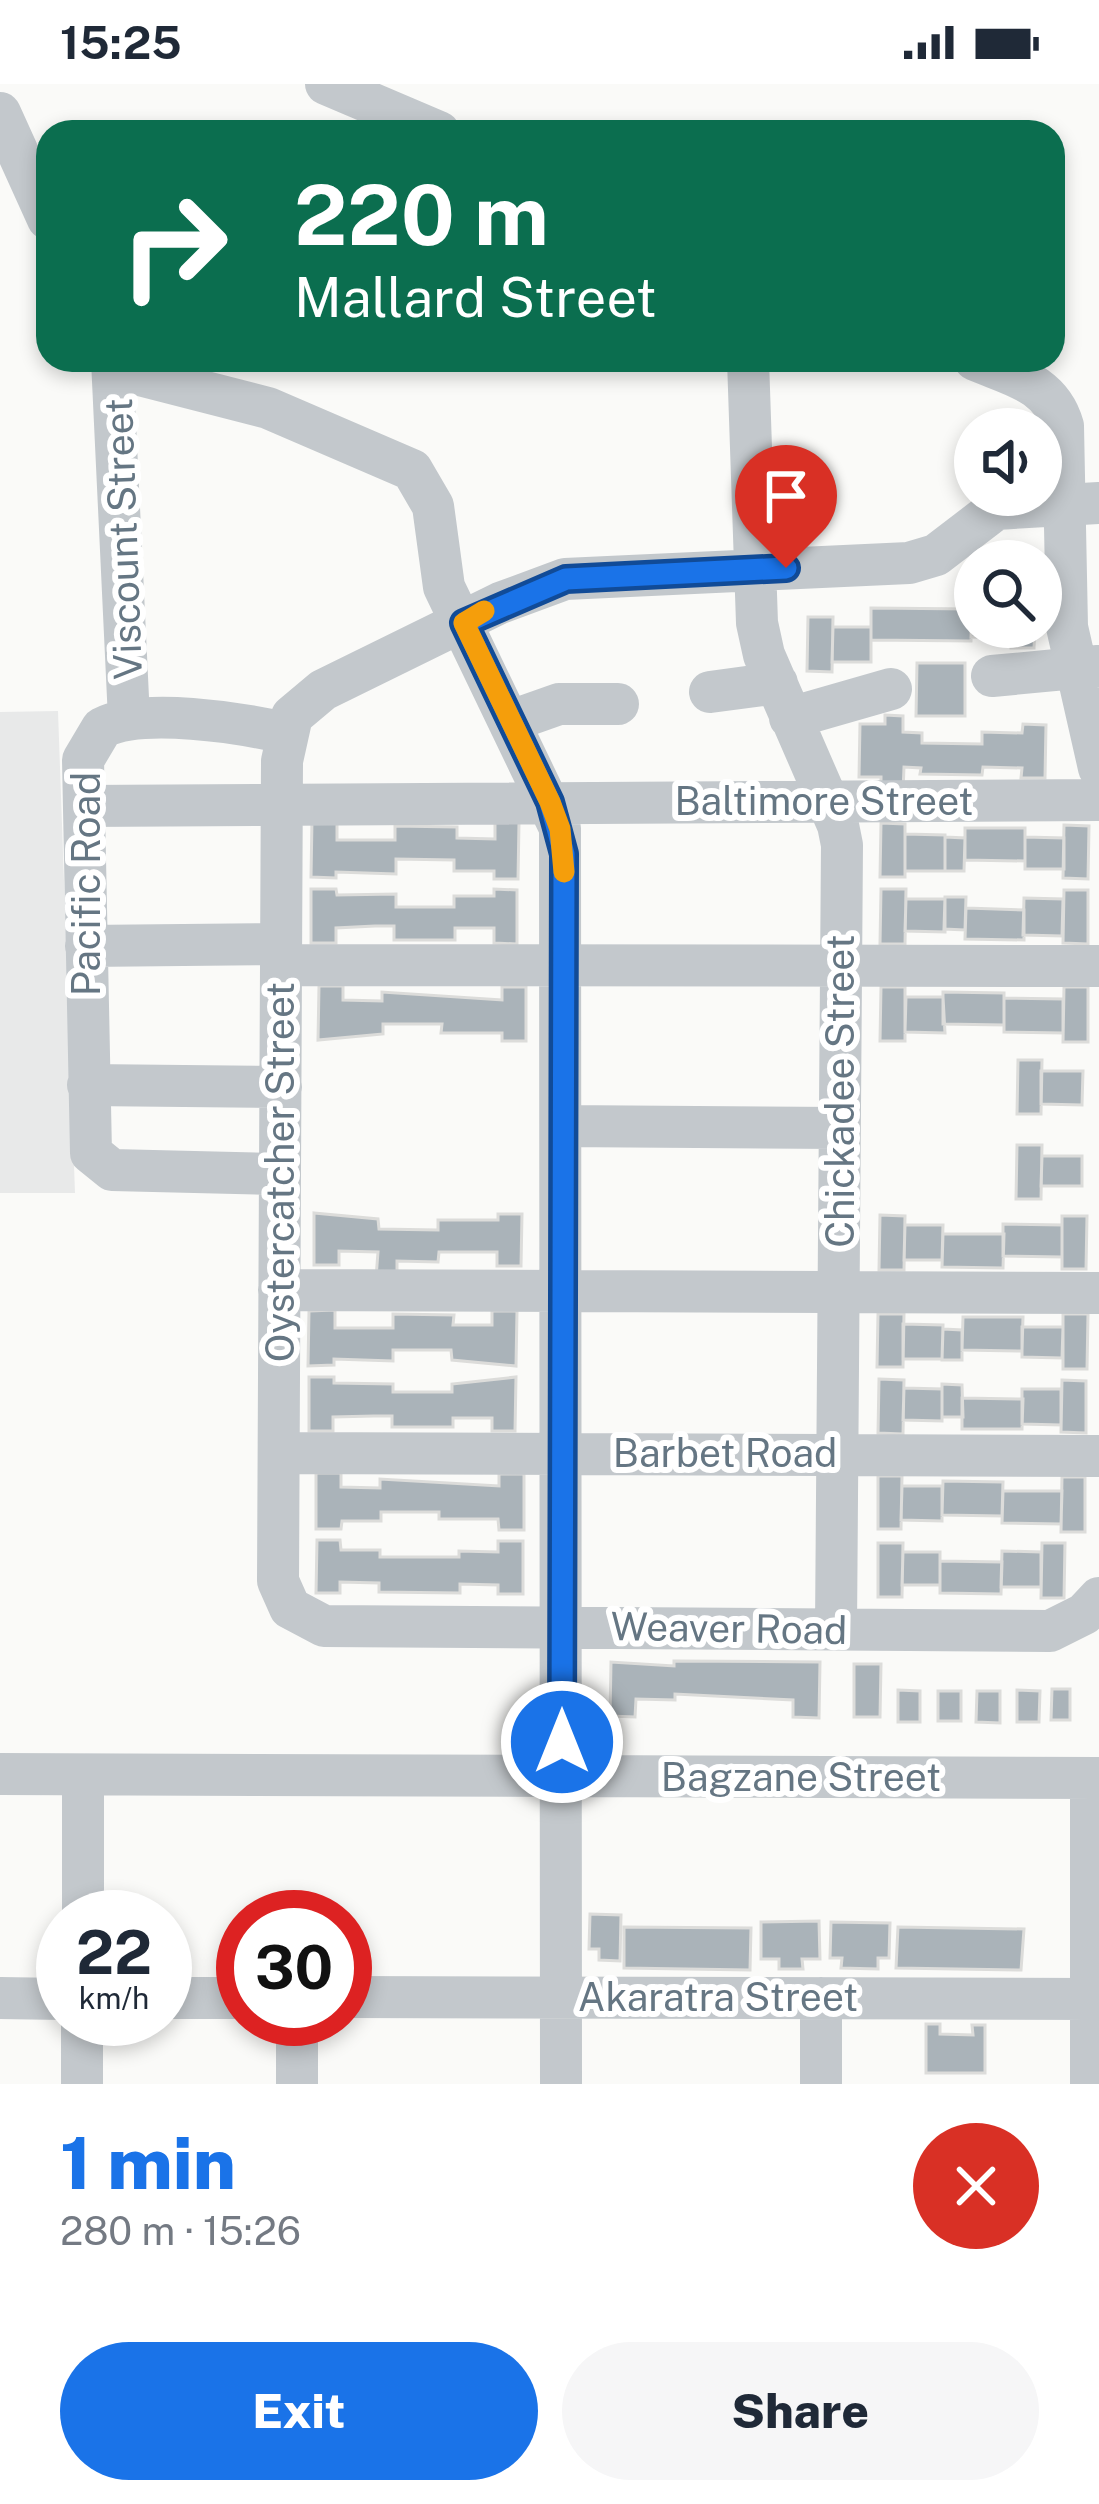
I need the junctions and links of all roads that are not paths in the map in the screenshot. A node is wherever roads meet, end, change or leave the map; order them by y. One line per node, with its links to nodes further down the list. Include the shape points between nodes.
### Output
1 (20, 84): 3 (street)
2 (326, 84): 5 (street)
3 (0, 92)
4 (0, 113): 6 (street)
5 (411, 120)
6 (36, 192)
7 (114, 372): 20 (street, Viscount Street)
8 (143, 372): 13 (street, via 259,404 404,464 430,496 444,586)
9 (748, 372): 12 (street, Chickadee Street)
10 (1003, 372): 11 (street, via 1057,404)
11 (1082, 504): 12 (street, via 996,509 936,555 909,563); 14 (street, via 1067,627)
12 (756, 570): 13 (street, via 566,579); 18 (street, Chickadee Street, via 757,623)
13 (464, 623): 21 (street); 22 (street, via 323,690 292,716)
14 (1087, 666): 15 (street); 23 (street)
15 (992, 676)
16 (891, 689): 18 (street)
17 (710, 692): 18 (street)
18 (784, 701): 26 (street, Chickadee Street)
19 (618, 704): 21 (street, via 559,704)
20 (129, 719): 22 (street, Pacific Road, via 244,724); 27 (street, Pacific Road, via 102,728 86,748)
21 (511, 722): 25 (street)
22 (285, 734): 28 (street, Oystercatcher Street)
23 (1099, 767)
24 (1099, 800): 26 (street, Baltimore Street)
25 (550, 802): 26 (street, Baltimore Street); 28 (street, Baltimore Street); 32 (street, via 564,854)
26 (828, 802): 31 (street, Chickadee Street, via 842,845)
27 (84, 806): 28 (street, Baltimore Street); 29 (street, Pacific Road)
28 (283, 807): 30 (street, Oystercatcher Street)
29 (86, 946): 30 (street); 34 (street, Pacific Road)
30 (281, 955): 32 (street); 35 (street, Oystercatcher Street)
31 (840, 963): 32 (street); 33 (street); 37 (street, Chickadee Street)
32 (563, 965): 36 (street)
33 (1099, 966)
34 (88, 1085): 35 (street); 38 (street, Pacific Road, via 87,1142 112,1170)
35 (281, 1087): 38 (street, Oystercatcher Street)
36 (562, 1126): 37 (street); 41 (street)
37 (839, 1128): 39 (street, Chickadee Street)
38 (279, 1174): 40 (street, Oystercatcher Street)
39 (839, 1289): 41 (street); 42 (street); 43 (street, Chickadee Street)
40 (279, 1290): 41 (street); 44 (street, Oystercatcher Street)
41 (560, 1290): 45 (street)
42 (1099, 1293)
43 (837, 1452): 45 (street, Barbet Road); 46 (street, Barbet Road); 50 (street, Chickadee Street)
44 (278, 1453): 45 (street, Barbet Road); 48 (street, Oystercatcher Street, via 278,1581)
45 (560, 1453): 49 (street)
46 (1099, 1456)
47 (1096, 1602): 50 (street, Weaver Road, via 1050,1631)
48 (291, 1608): 49 (street, Weaver Road, via 324,1627)
49 (561, 1626): 50 (street, Weaver Road); 53 (street)
50 (836, 1629)
51 (0, 1774): 52 (street, Bagzane Street)
52 (83, 1775): 53 (street, Bagzane Street); 55 (street)
53 (563, 1776): 54 (street, Bagzane Street); 56 (street)
54 (1095, 1778): 61 (street)
55 (82, 1890)
56 (561, 1995): 57 (street, Akaratra Street); 59 (street, Akaratra Street); 66 (street)
57 (372, 1997)
58 (0, 1998): 60 (street)
59 (820, 1998): 61 (street, Akaratra Street); 67 (street)
60 (36, 1999)
61 (1091, 2000): 68 (street)
62 (82, 2046): 64 (street)
63 (297, 2046): 65 (street)
64 (82, 2084)
65 (297, 2084)
66 (561, 2084)
67 (820, 2084)
68 (1090, 2084)

